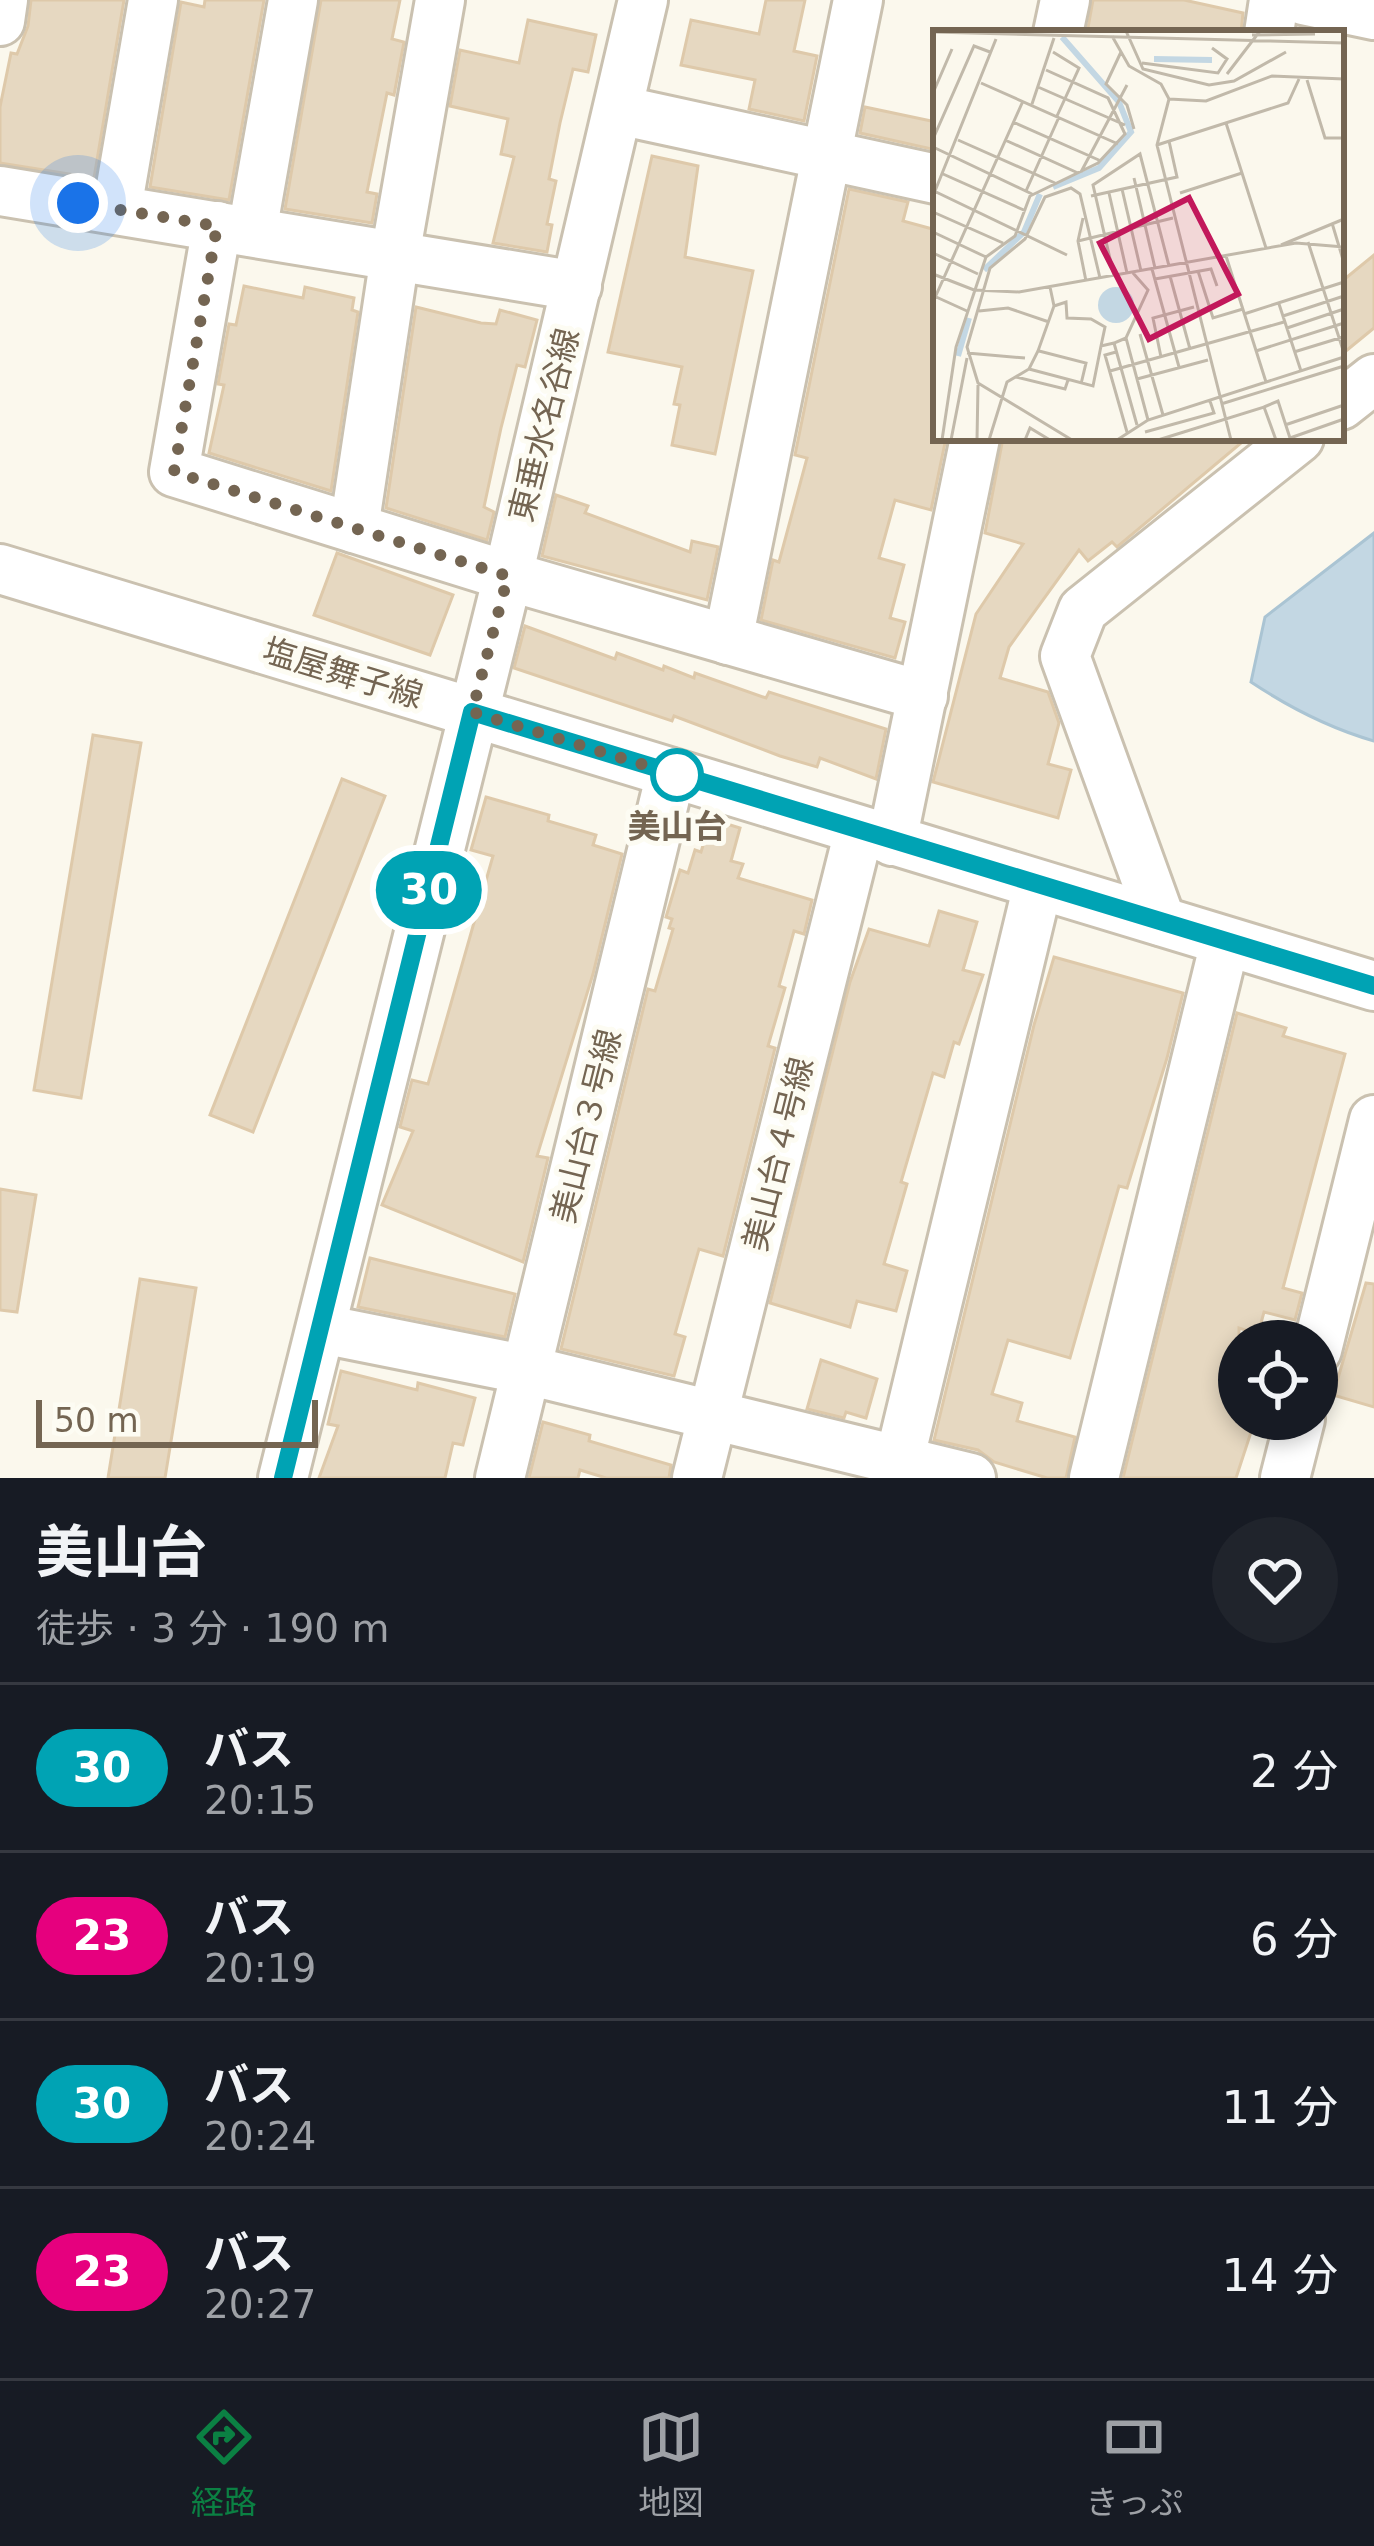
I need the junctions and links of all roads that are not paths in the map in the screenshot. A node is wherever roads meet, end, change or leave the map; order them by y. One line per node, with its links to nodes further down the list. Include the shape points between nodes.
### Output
1 (4, 0): 11 (street)
2 (153, 0): 18 (street)
3 (293, 0): 19 (street)
4 (440, 0): 20 (street)
5 (643, 0): 14 (street, 東垂水名谷線)
6 (858, 0): 15 (street)
7 (1065, 0): 12 (street)
8 (1274, 0): 13 (street)
9 (1303, 0): 10 (street)
10 (1374, 15)
11 (0, 21)
12 (1059, 30)
13 (1269, 30)
14 (619, 110): 15 (street); 21 (street, 東垂水名谷線)
15 (826, 155): 16 (street); 29 (street)
16 (933, 177)
17 (0, 190): 18 (street)
18 (117, 209): 19 (street)
19 (234, 229): 20 (street); 26 (street, via 174,472)
20 (395, 256): 21 (street); 26 (street)
21 (577, 286): 28 (street, 東垂水名谷線)
22 (1374, 379): 23 (street)
23 (1344, 403)
24 (974, 441): 30 (street, 美山台４号線)
25 (1295, 441): 35 (street, via 1082,610 1065,656)
26 (354, 528): 28 (street)
27 (0, 569): 31 (street, 塩屋舞子線)
28 (508, 576): 29 (street); 31 (street, 東垂水名谷線)
29 (728, 640): 30 (street)
30 (923, 696): 33 (street, 美山台４号線)
31 (472, 712): 32 (street, 塩屋舞子線); 40 (street, 東垂水名谷線)
32 (671, 773): 33 (street, 塩屋舞子線); 41 (street, 美山台３号線)
33 (876, 836): 34 (street, 塩屋舞子線); 42 (street, 美山台４号線)
34 (1038, 885): 35 (street, 塩屋舞子線); 44 (street)
35 (1161, 921): 36 (street, 塩屋舞子線)
36 (1225, 942): 37 (street, 塩屋舞子線); 49 (street)
37 (1374, 986)
38 (1374, 1120): 39 (street)
39 (1324, 1320)
40 (322, 1329): 41 (street); 45 (street, 東垂水名谷線)
41 (527, 1370): 42 (street); 46 (street, 美山台３号線)
42 (713, 1415): 44 (street); 47 (street, 美山台４号線)
43 (1295, 1440): 50 (street)
44 (897, 1469): 48 (street)
45 (283, 1478)
46 (500, 1478)
47 (697, 1478)
48 (970, 1478)
49 (1094, 1478)
50 (1285, 1478)

